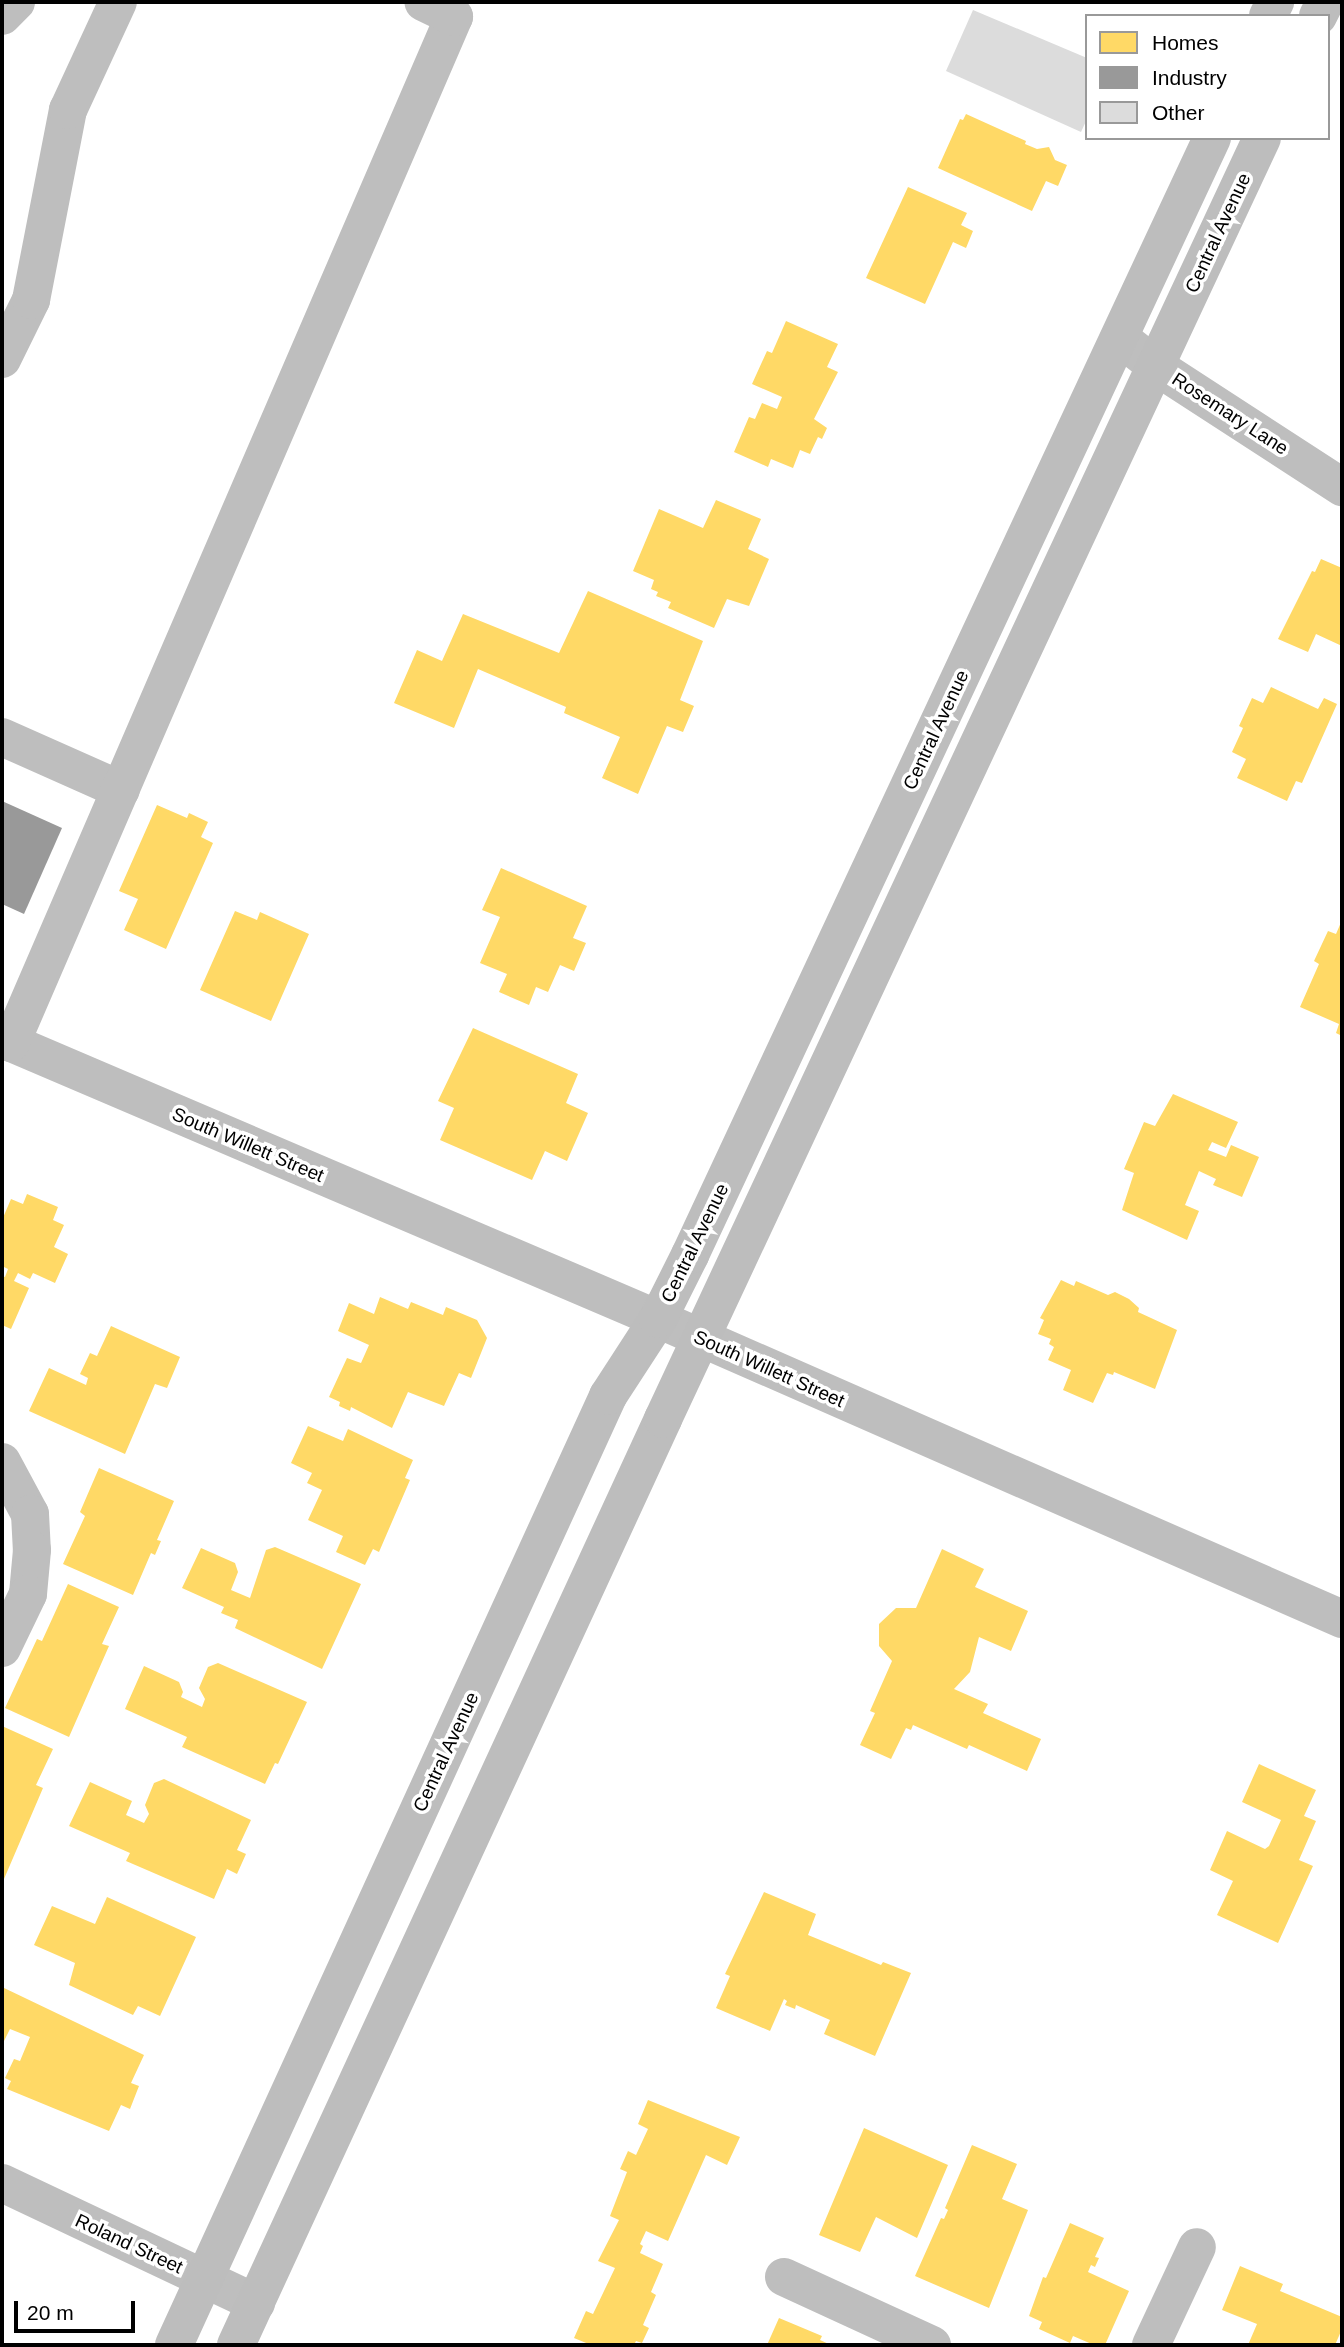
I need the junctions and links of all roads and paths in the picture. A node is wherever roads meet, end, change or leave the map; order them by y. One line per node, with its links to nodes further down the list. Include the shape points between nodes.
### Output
1 (16, 2): 4 (street)
2 (118, 2): 8 (street, via 68,110 31,300)
3 (424, 2): 12 (street, via 454,18)
4 (2, 16)
5 (1211, 140): 7 (main road, Central Avenue)
6 (1261, 140): 9 (main road, Central Avenue)
7 (1120, 338): 9 (street, Rosemary Lane); 13 (main road, Central Avenue)
8 (2, 359)
9 (1157, 367): 10 (street, Rosemary Lane); 14 (main road, Central Avenue)
10 (1342, 487)
11 (2, 737): 12 (street)
12 (121, 790): 15 (street)
13 (881, 847): 14 (street); 16 (main road, Central Avenue)
14 (922, 867): 17 (main road, Central Avenue)
15 (6, 1041): 16 (street, South Willett Street)
16 (658, 1320): 17 (street, South Willett Street); 24 (main road, Central Avenue, via 608,1396)
17 (701, 1340): 19 (street, South Willett Street); 25 (main road, Central Avenue)
18 (2, 1462): 20 (street, via 30,1514 32,1550 28,1594)
19 (1342, 1619)
20 (2, 1648)
21 (2, 2183): 24 (street, Roland Street)
22 (1197, 2247): 29 (street)
23 (784, 2277): 28 (street)
24 (204, 2280): 25 (street, Roland Street); 26 (main road, Central Avenue)
25 (256, 2303): 27 (main road, Central Avenue)
26 (174, 2345)
27 (236, 2345)
28 (932, 2345)
29 (1151, 2345)

